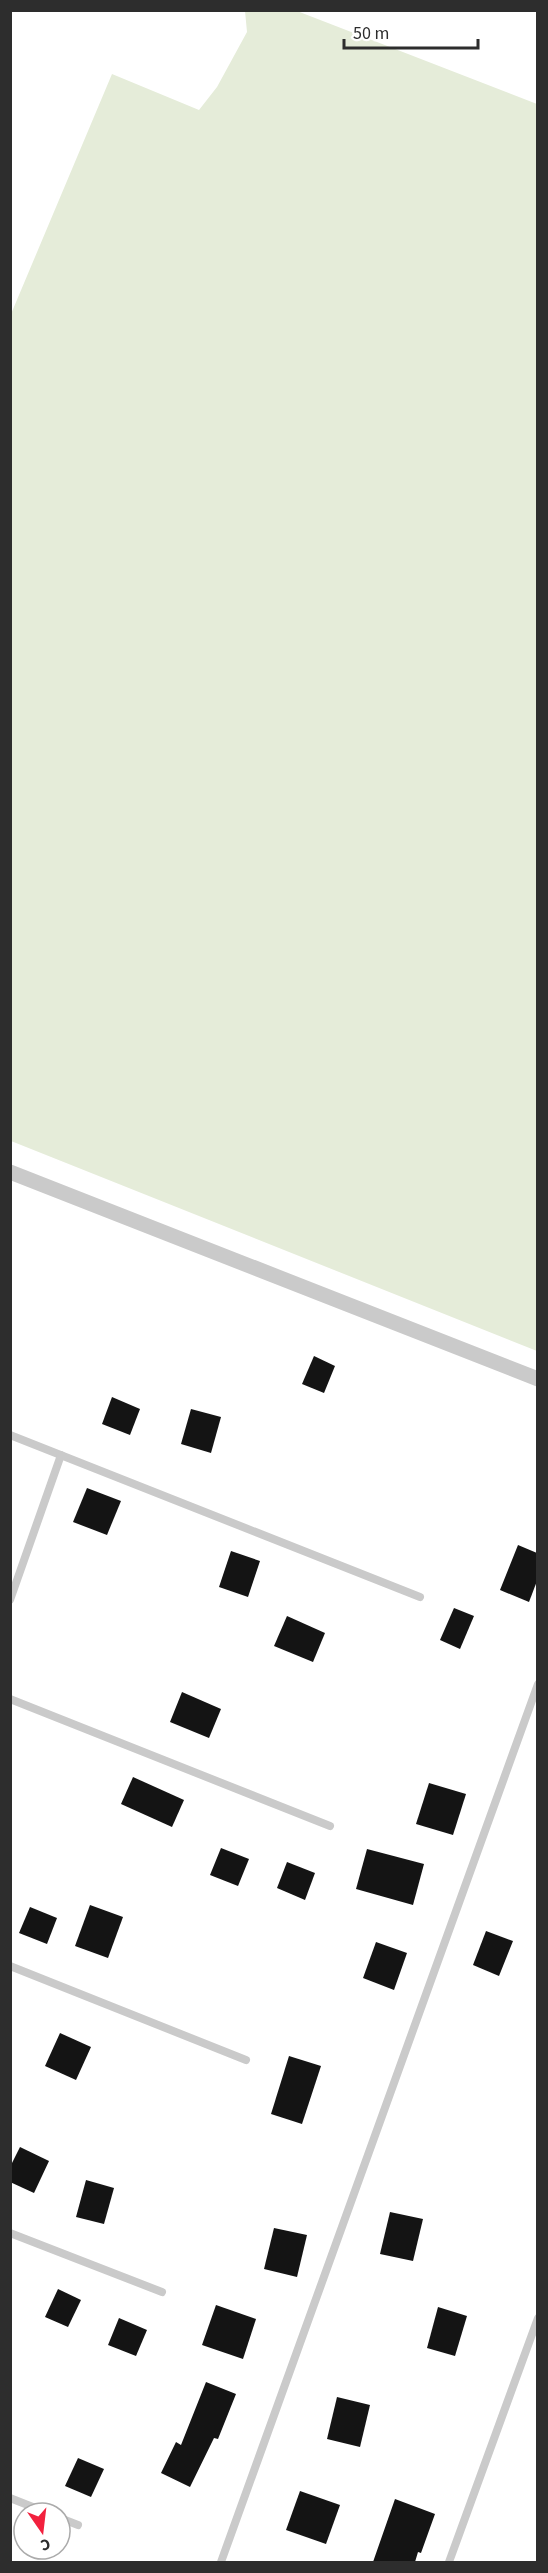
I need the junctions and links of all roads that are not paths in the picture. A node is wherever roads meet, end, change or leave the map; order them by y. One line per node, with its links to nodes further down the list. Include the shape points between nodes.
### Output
1 (10, 1172): 2 (street)
2 (537, 1379)
3 (10, 1435): 4 (lane)
4 (62, 1455): 5 (lane); 6 (lane)
5 (420, 1597)
6 (10, 1600)
7 (537, 1684): 17 (lane)
8 (10, 1700): 9 (lane)
9 (330, 1826)
10 (10, 1966): 11 (lane)
11 (246, 2060)
12 (10, 2233): 13 (lane)
13 (162, 2292)
14 (537, 2318): 18 (lane)
15 (72, 2522): 16 (lane)
16 (78, 2524)
17 (221, 2562)
18 (449, 2562)

